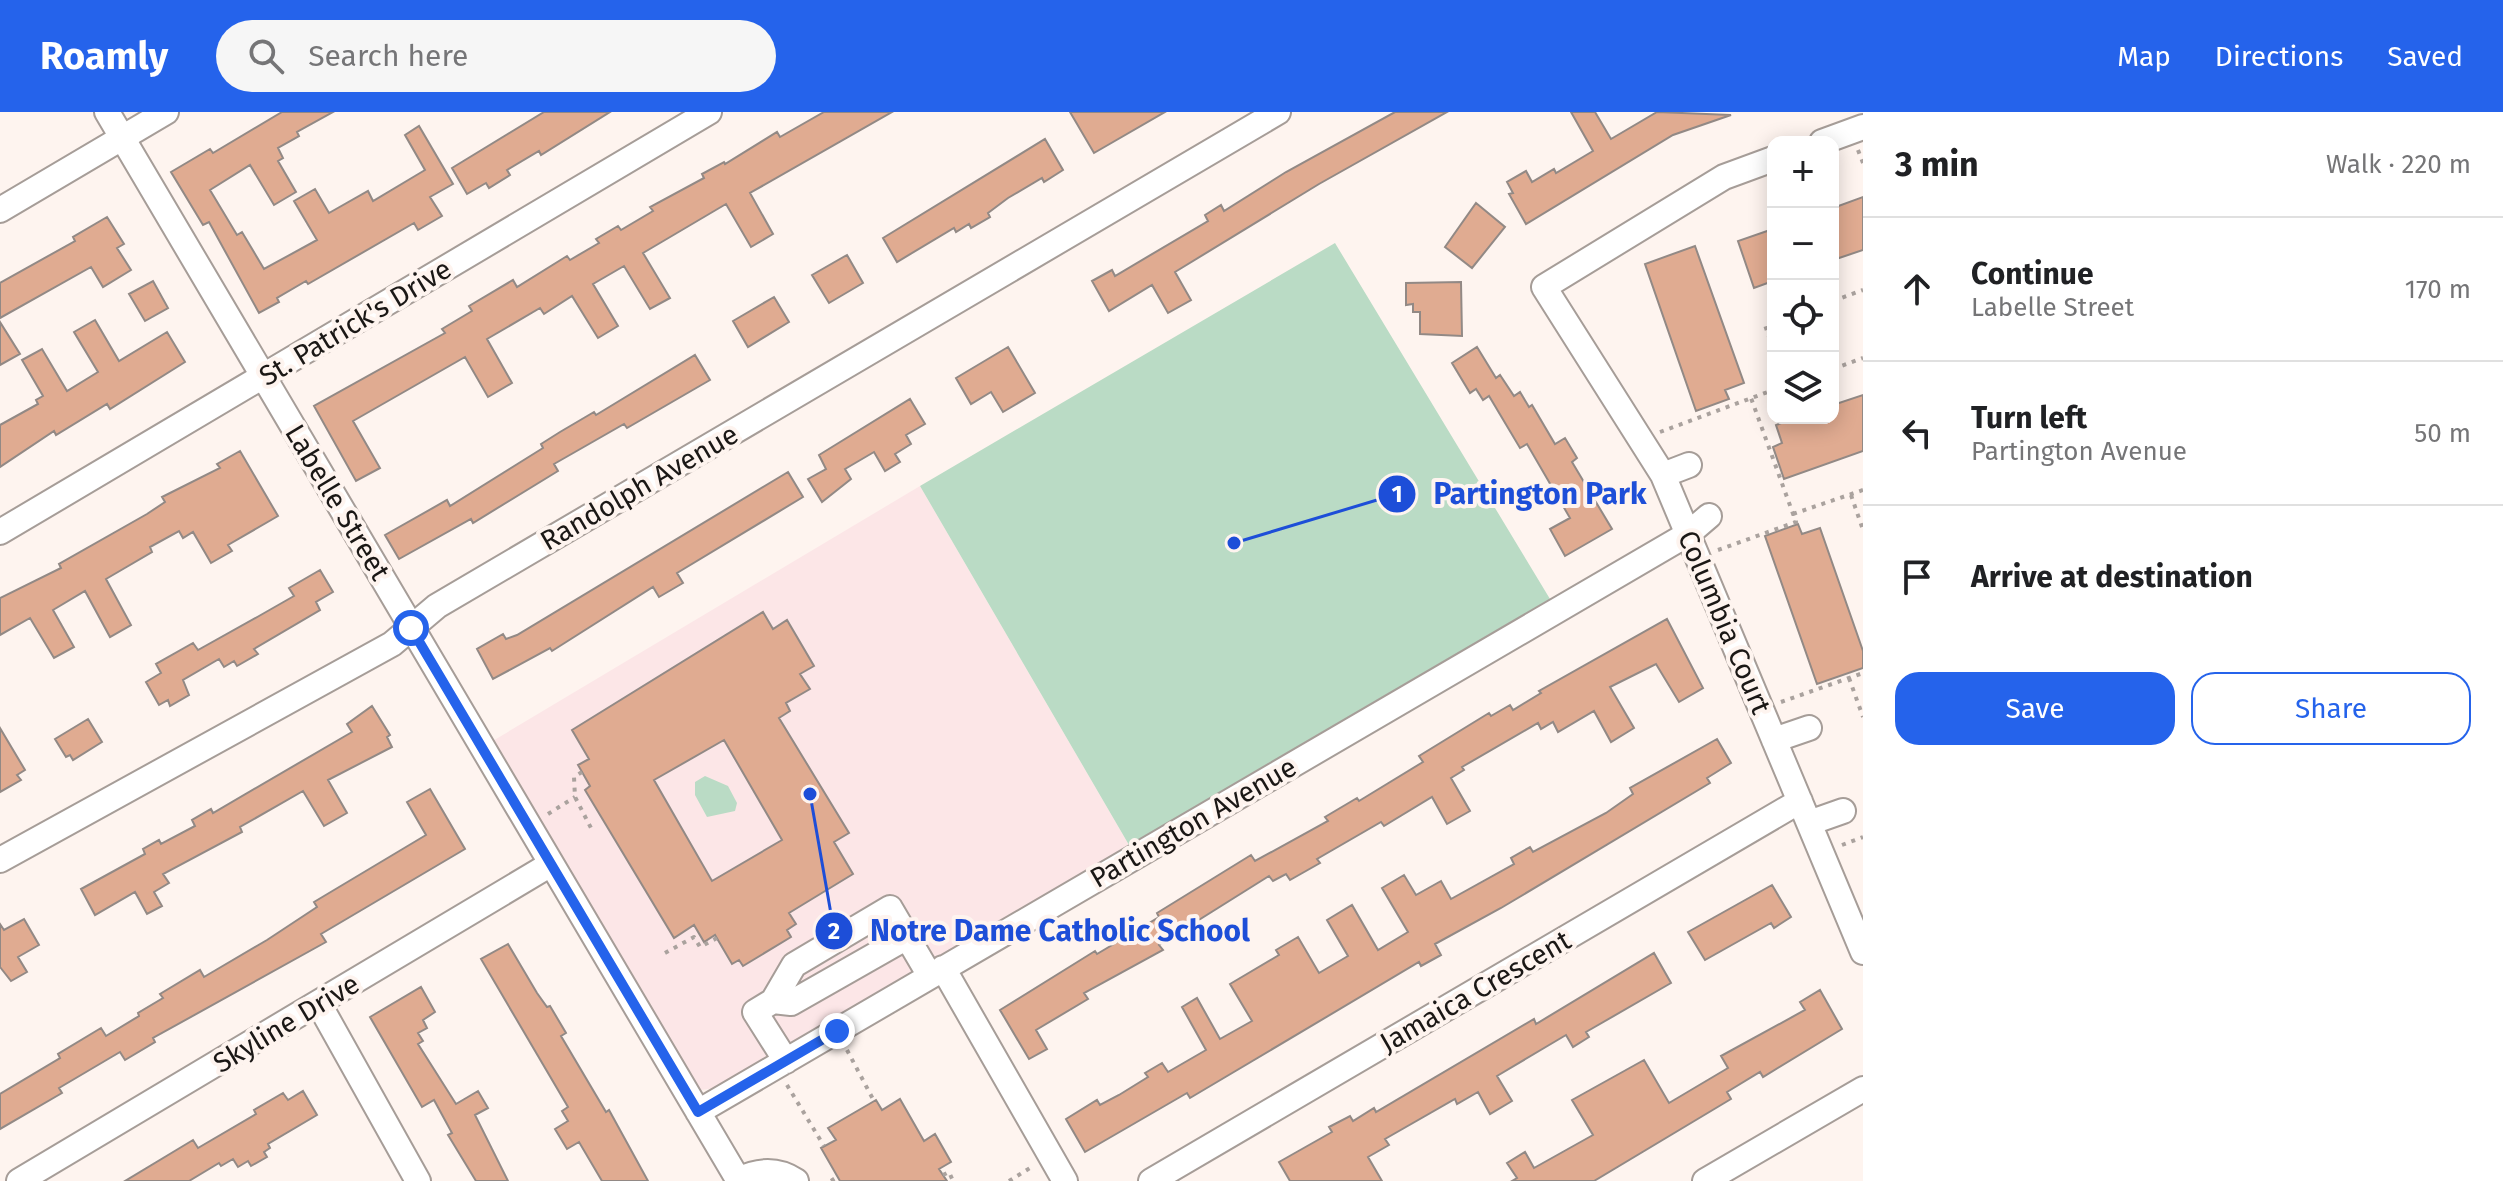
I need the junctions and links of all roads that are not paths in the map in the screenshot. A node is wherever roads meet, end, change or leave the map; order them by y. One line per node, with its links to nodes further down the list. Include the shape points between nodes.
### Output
1 (107, 112): 7 (street, Labelle Street)
2 (166, 112): 7 (street)
3 (709, 112): 10 (street, St. Patrick's Drive)
4 (1278, 112): 16 (street, Randolph Avenue, via 437,606)
5 (1863, 127): 6 (street)
6 (1838, 136)
7 (122, 138): 9 (street); 10 (street, Labelle Street)
8 (1767, 161): 12 (street, Columbia Court, via 1724,177 1544,287)
9 (0, 210)
10 (263, 376): 14 (street, St. Patrick's Drive); 16 (street, Labelle Street)
11 (1689, 465): 12 (street)
12 (1663, 475): 15 (street, Columbia Court)
13 (1709, 516): 15 (street, Partington Avenue)
14 (0, 532)
15 (1688, 534): 18 (street, Columbia Court); 25 (street, Partington Avenue)
16 (411, 628): 21 (street, Randolph Avenue, via 392,644); 22 (street, Labelle Street)
17 (1809, 728): 18 (street)
18 (1774, 740): 20 (street, Columbia Court)
19 (1843, 811): 20 (street, Jamaica Crescent)
20 (1804, 812): 24 (street, Columbia Court); 36 (street, Jamaica Crescent)
21 (0, 860)
22 (551, 864): 27 (street, Skyline Drive); 30 (street, Labelle Street)
23 (907, 937): 25 (street); 26 (street, via 791,1003); 26 (street, via 890,908 794,965)
24 (1863, 952)
25 (936, 972): 28 (street, Partington Avenue); 35 (street)
26 (773, 1001): 28 (street, via 755,1012)
27 (319, 1004): 31 (street, Skyline Drive); 32 (street)
28 (786, 1072): 30 (street, Partington Avenue)
29 (1863, 1089): 37 (street)
30 (698, 1112): 33 (street, Labelle Street)
31 (19, 1181)
32 (418, 1181)
33 (738, 1181): 34 (street, via 751,1174 779,1172)
34 (796, 1181)
35 (1065, 1181)
36 (1151, 1181)
37 (1705, 1181)

